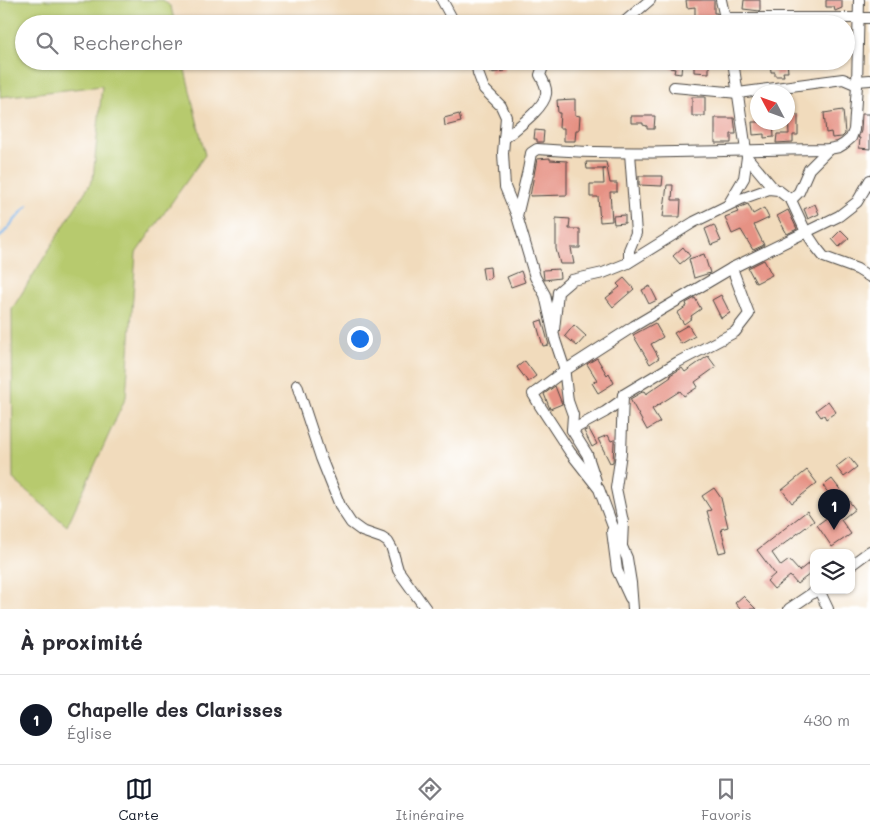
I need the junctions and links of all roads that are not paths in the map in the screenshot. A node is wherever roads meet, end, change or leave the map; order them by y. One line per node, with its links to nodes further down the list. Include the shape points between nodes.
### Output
1 (442, 0): 5 (street)
2 (650, 0): 6 (street)
3 (720, 0): 7 (street)
4 (859, 0): 9 (street)
5 (450, 15)
6 (632, 15)
7 (724, 15)
8 (855, 17): 9 (street)
9 (858, 17): 10 (street); 15 (street)
10 (870, 18)
11 (478, 70): 18 (street, via 484,88 501,106 506,117)
12 (541, 70): 18 (street, via 546,95 540,106)
13 (734, 70): 17 (street)
14 (870, 80): 15 (street)
15 (857, 83): 17 (street, via 843,79); 19 (street, via 851,138 839,147)
16 (674, 87): 17 (street)
17 (738, 93): 21 (street)
18 (504, 138): 26 (street, via 505,187)
19 (829, 149): 21 (street); 24 (street, via 809,169 799,192)
20 (630, 153): 21 (street); 26 (street, via 534,150); 28 (street, via 636,233 629,250)
21 (747, 154): 23 (street); 25 (street, via 744,178)
22 (870, 180): 27 (street, via 857,202 839,216)
23 (774, 189): 24 (street); 25 (street)
24 (791, 200): 27 (street)
25 (727, 206): 28 (street)
26 (517, 216): 31 (street, via 534,277 545,294)
27 (806, 232): 29 (street); 30 (street, via 824,257)
28 (629, 262): 31 (street, via 566,284 558,292)
29 (732, 268): 32 (street); 34 (street, via 749,314 735,332)
30 (870, 277)
31 (554, 330): 32 (street)
32 (564, 370): 35 (street, via 573,415); 36 (street, via 535,391 534,396 570,452)
33 (297, 385): 44 (street, via 321,458 346,516 362,531 388,542 398,570)
34 (623, 395): 35 (street, via 622,400 605,412); 38 (street, via 616,488 623,522)
35 (572, 430): 36 (street, via 587,454)
36 (600, 489): 37 (street)
37 (610, 519): 38 (street); 43 (street, via 617,570)
38 (622, 546): 43 (street, via 629,567)
39 (870, 551): 40 (street)
40 (855, 562)
41 (812, 594): 45 (street)
42 (820, 594): 46 (street)
43 (633, 606)
44 (426, 609)
45 (789, 609)
46 (828, 609)

